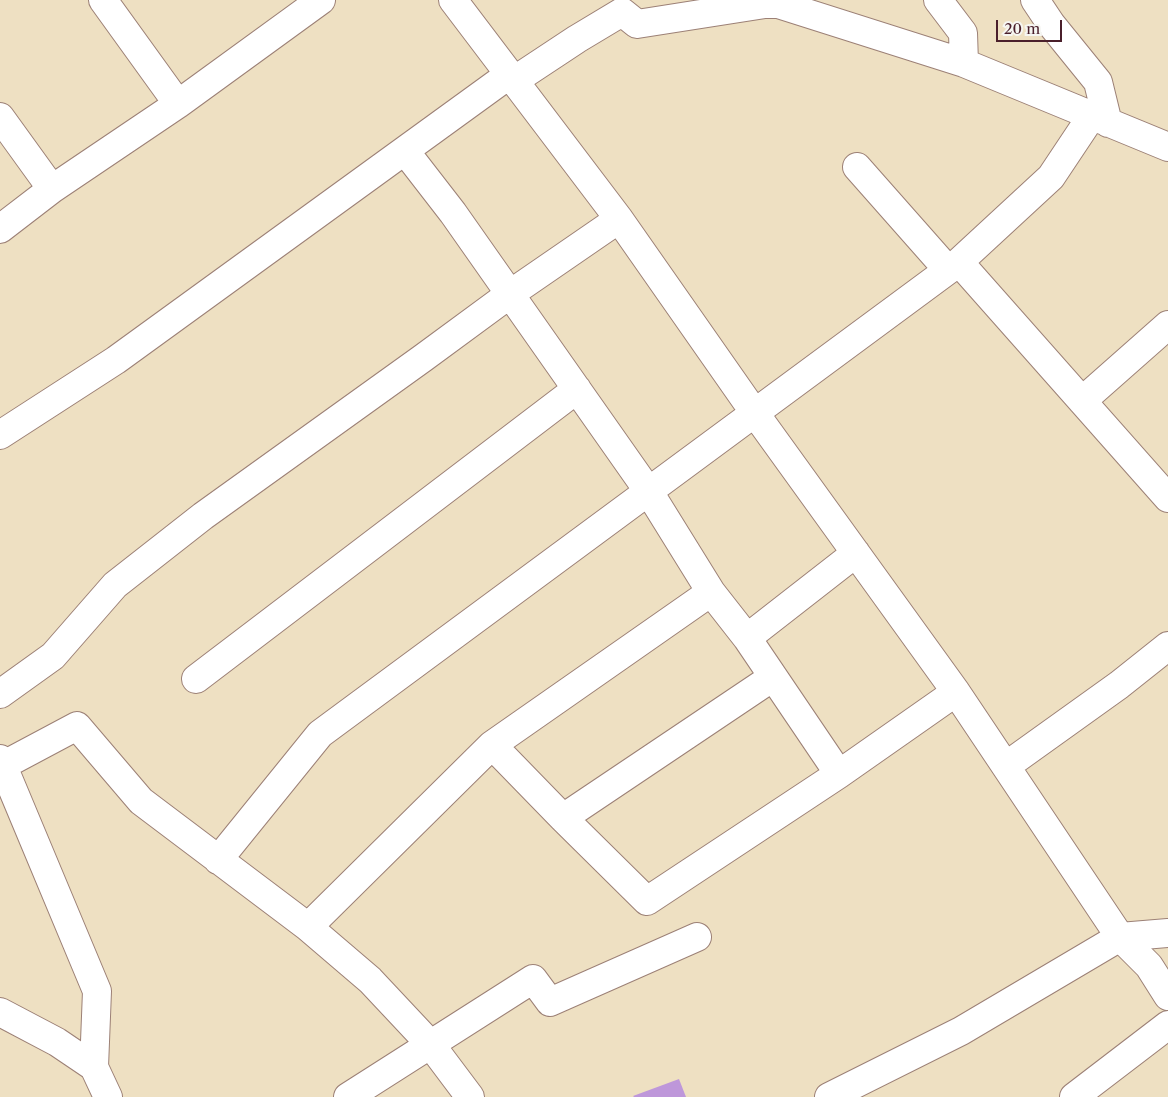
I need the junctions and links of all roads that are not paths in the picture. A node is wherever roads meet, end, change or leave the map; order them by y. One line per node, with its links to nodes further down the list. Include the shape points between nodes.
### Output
1 (103, 0): 10 (street)
2 (453, 0): 9 (street)
3 (938, 0): 8 (street, via 962,33)
4 (1035, 0): 12 (street, via 1098,82)
5 (772, 2): 7 (street, via 637,24); 8 (street)
6 (303, 5): 10 (street)
7 (617, 6): 9 (street, via 577,39)
8 (964, 63): 12 (street)
9 (512, 77): 14 (street); 17 (street)
10 (178, 104): 16 (street)
11 (0, 117): 16 (street)
12 (1100, 120): 13 (street); 19 (street, via 1051,177)
13 (1168, 147)
14 (405, 151): 20 (street, via 453,212); 25 (street, via 116,360)
15 (857, 167): 19 (street)
16 (52, 189): 18 (street)
17 (619, 219): 20 (street); 24 (street)
18 (0, 229)
19 (954, 266): 23 (street); 24 (street)
20 (510, 294): 22 (street); 35 (street, via 196,522 115,585 53,656)
21 (1168, 325): 23 (street)
22 (577, 389): 26 (street); 33 (street)
23 (1082, 401): 27 (street)
24 (754, 412): 26 (street); 28 (street)
25 (0, 436)
26 (649, 492): 29 (street); 41 (street, via 320,734)
27 (1168, 498)
28 (856, 553): 30 (street); 34 (street)
29 (711, 592): 30 (street); 36 (street)
30 (747, 638): 32 (street)
31 (1168, 646): 38 (street)
32 (773, 677): 39 (street); 40 (street)
33 (196, 679)
34 (956, 692): 38 (street); 39 (street)
35 (0, 694)
36 (492, 745): 40 (street); 42 (street)
37 (1, 764): 41 (street, via 77,726 141,801); 50 (street, via 97,991)
38 (1006, 766): 45 (street)
39 (839, 774): 40 (street, via 647,901)
40 (562, 818)
41 (218, 860): 42 (street)
42 (308, 927): 49 (street, via 370,980)
43 (1168, 933): 45 (street)
44 (697, 937): 49 (street, via 550,1002 533,979)
45 (1120, 937): 46 (street, via 1149,966); 51 (street)
46 (1168, 996)
47 (0, 1012): 50 (street, via 57,1042)
48 (1168, 1025): 52 (street)
49 (431, 1045): 54 (street); 55 (street)
50 (94, 1068): 53 (street)
51 (862, 1090): 56 (street)
52 (1079, 1096)
53 (108, 1097)
54 (348, 1097)
55 (470, 1097)
56 (829, 1097)

